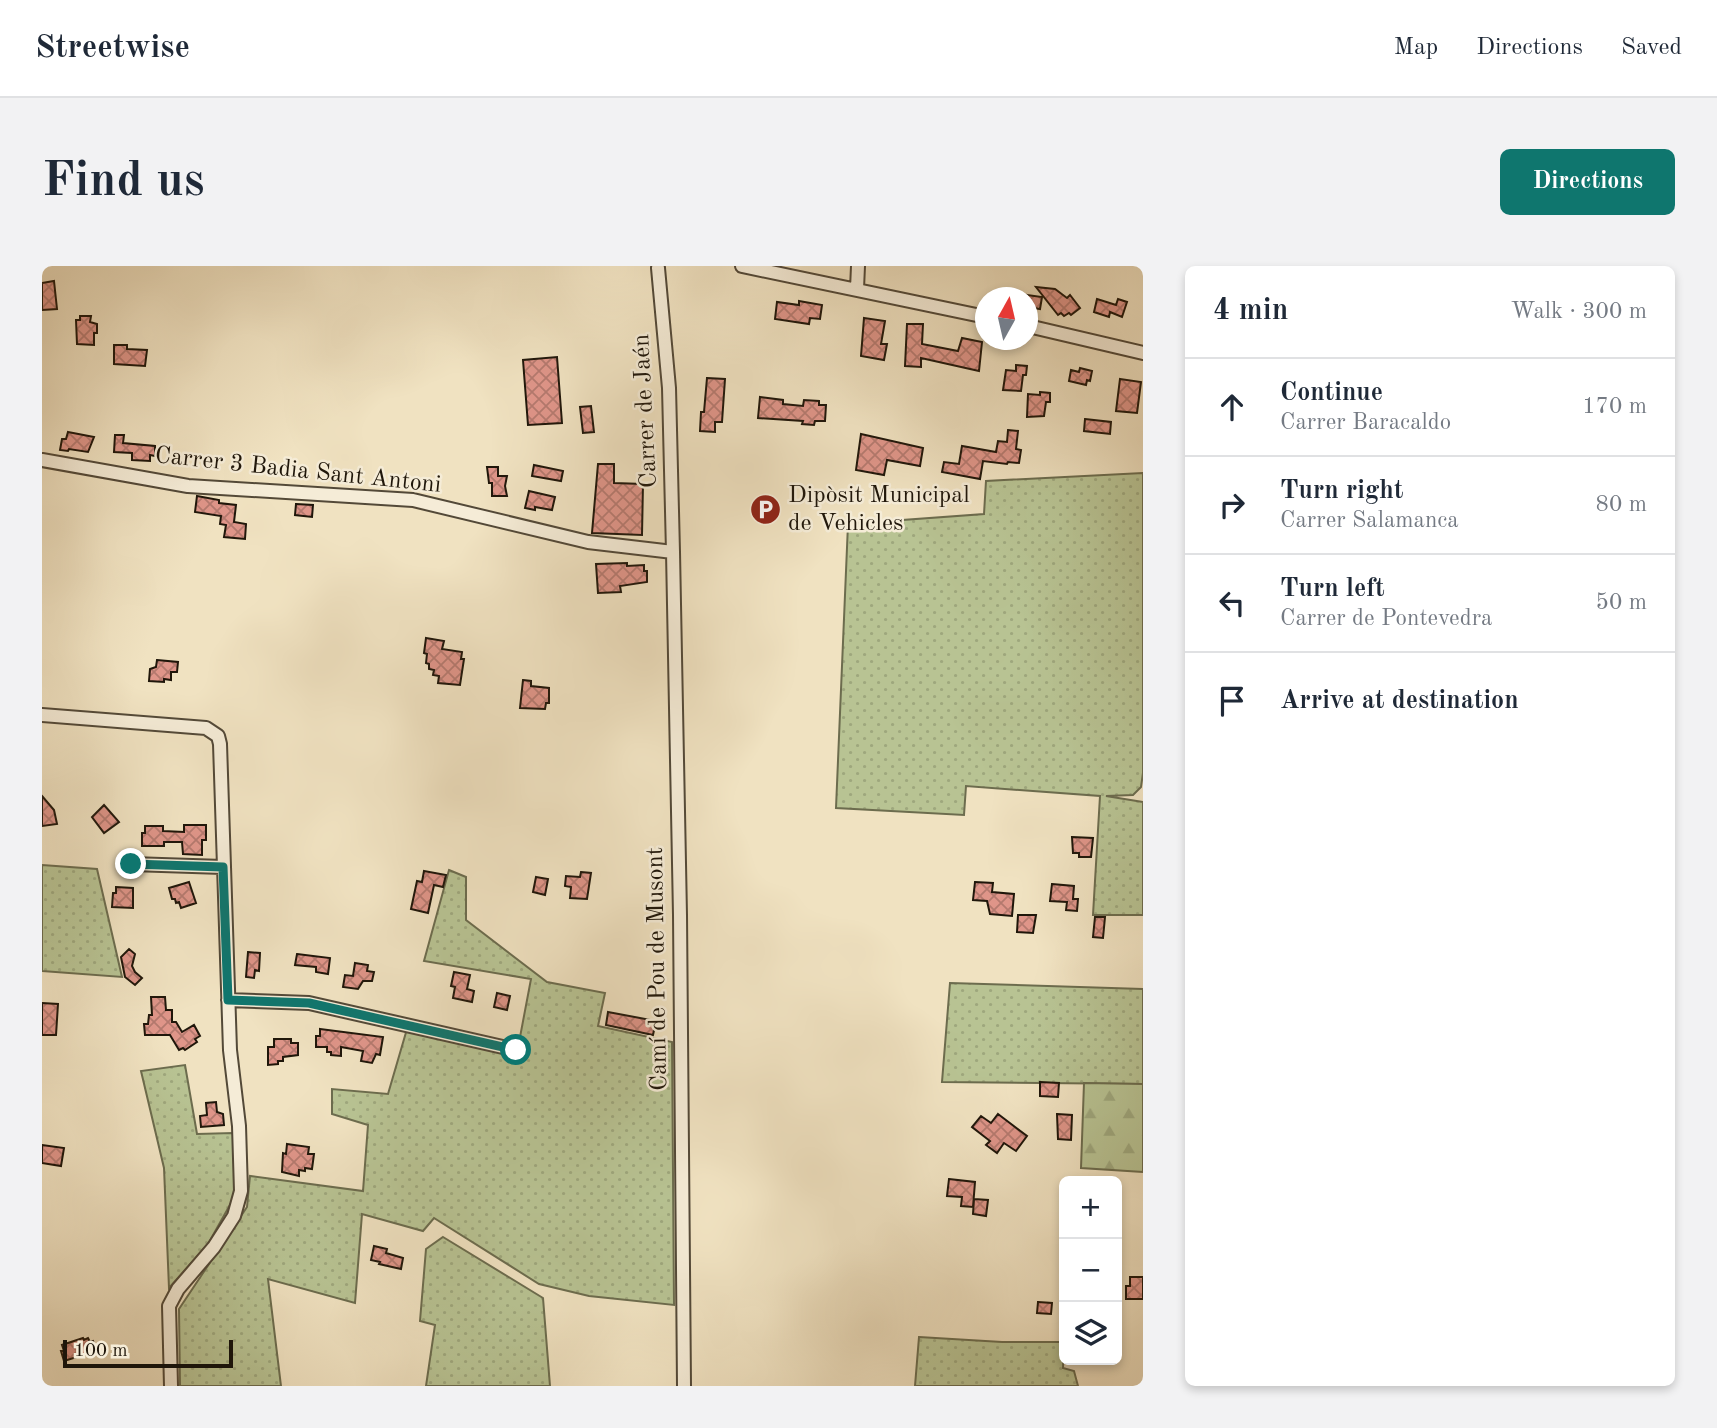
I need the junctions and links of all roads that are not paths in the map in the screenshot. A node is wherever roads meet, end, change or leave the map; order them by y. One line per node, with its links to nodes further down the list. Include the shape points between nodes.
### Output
1 (742, 266): 4 (street)
2 (858, 266): 4 (street)
3 (657, 267): 9 (street, Carrer de Jaén, via 669,388)
4 (857, 289): 5 (street)
5 (975, 315)
6 (1038, 329): 7 (street)
7 (1143, 353)
8 (42, 460): 9 (street, Carrer 3 Badia Sant Antoni, via 188,486 413,500 588,542)
9 (673, 552): 16 (street, Camí de Pou de Musont)
10 (42, 715): 12 (street, via 212,730 220,744)
11 (131, 864): 12 (street)
12 (223, 867): 13 (street)
13 (228, 1000): 14 (street, via 309,1003); 15 (street, via 241,1191 234,1216 169,1306)
14 (516, 1050)
15 (171, 1386)
16 (684, 1386)

